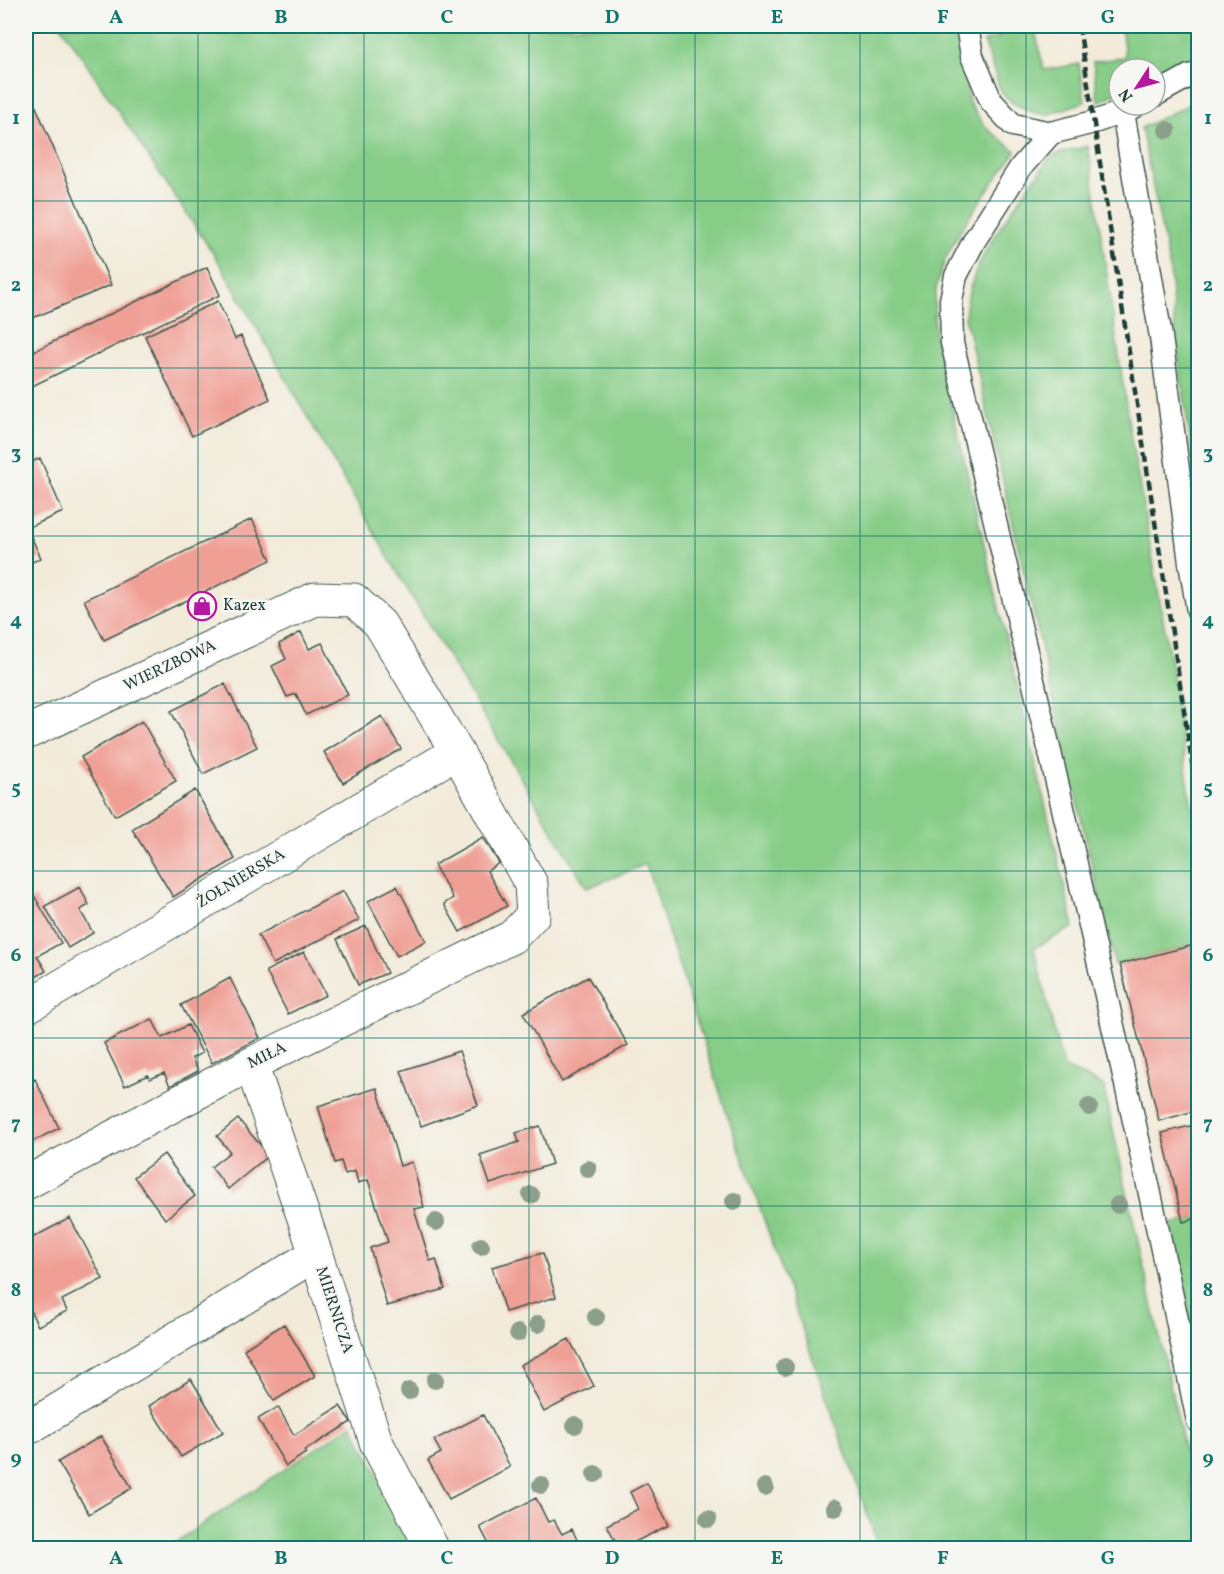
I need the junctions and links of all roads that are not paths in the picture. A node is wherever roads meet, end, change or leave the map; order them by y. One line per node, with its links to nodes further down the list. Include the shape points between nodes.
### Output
1 (967, 26): 6 (lane, via 972,56 991,101 1013,125)
2 (1198, 74): 3 (lane)
3 (1167, 88)
4 (1107, 116): 6 (lane)
5 (1131, 117): 7 (lane)
6 (1052, 133): 14 (lane, via 1021,166 956,276 951,300 952,343 1148,1176)
7 (1198, 611)
8 (26, 733): 9 (street, WIERZBOWA, via 315,599 354,600 380,624)
9 (457, 752): 10 (street, ŻOŁNIERSKA); 11 (street, MIŁA, via 531,884 533,915 512,937)
10 (26, 1007)
11 (251, 1064): 12 (street, MIŁA); 13 (street, MIERNICZA)
12 (26, 1183)
13 (316, 1254): 15 (street); 16 (street, MIERNICZA, via 376,1442 390,1448)
14 (1198, 1421)
15 (30, 1427)
16 (432, 1548)

